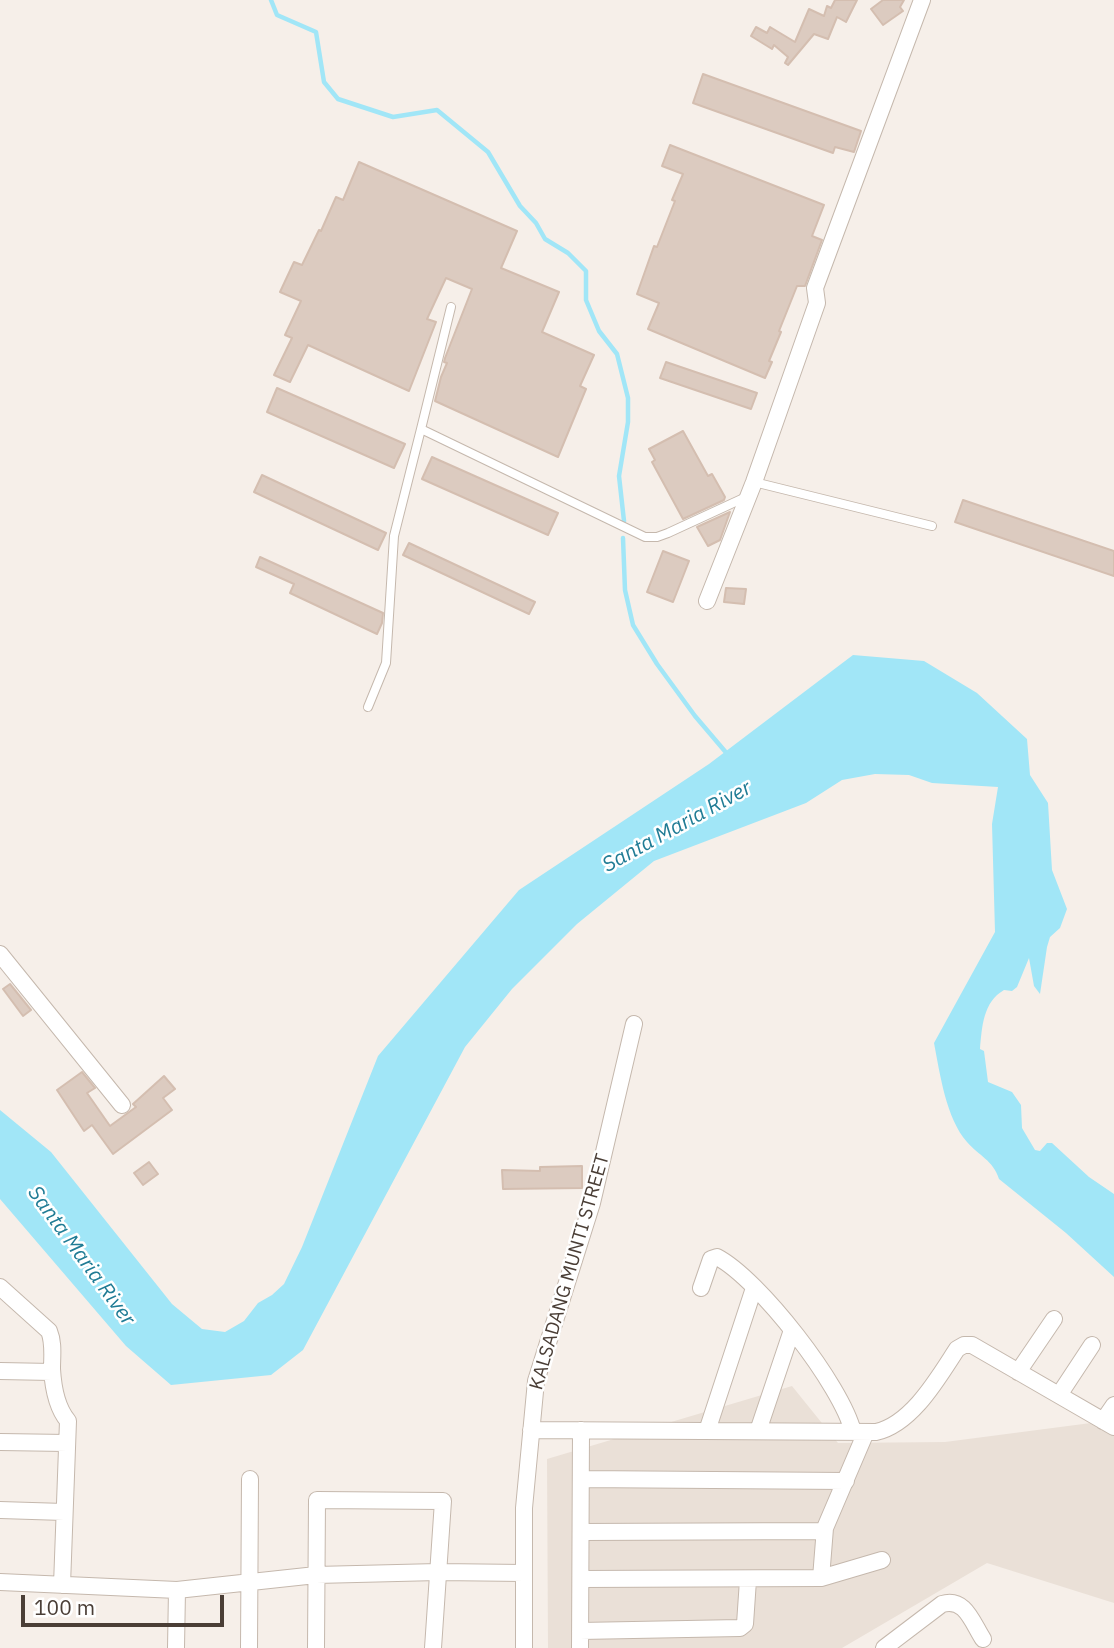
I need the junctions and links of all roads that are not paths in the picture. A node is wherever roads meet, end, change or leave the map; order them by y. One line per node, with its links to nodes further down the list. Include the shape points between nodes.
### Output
1 (922, 0): 4 (street, via 815,288 817,303)
2 (451, 307): 3 (lane)
3 (421, 429): 4 (lane, via 645,537 668,533); 7 (lane, via 394,536 386,663)
4 (751, 489): 5 (lane); 6 (street)
5 (932, 526)
6 (707, 601)
7 (369, 707)
8 (0, 954): 10 (street)
9 (634, 1024): 23 (street, KALSADANG MUNTI STREET, via 592,1203 536,1381)
10 (122, 1105)
11 (0, 1287): 18 (street, via 49,1331)
12 (701, 1288): 13 (street, via 711,1259 718,1257)
13 (754, 1288): 15 (street); 25 (street)
14 (1054, 1319): 19 (street)
15 (792, 1330): 26 (street); 27 (street)
16 (1092, 1345): 20 (street)
17 (0, 1371): 18 (street)
18 (52, 1372): 29 (street, via 60,1413 68,1421)
19 (1018, 1372): 20 (street); 27 (street, via 972,1345 964,1345 928,1395 888,1429)
20 (1059, 1395): 22 (street)
21 (1114, 1405): 22 (street)
22 (1109, 1424)
23 (531, 1430): 24 (street); 39 (street, KALSADANG MUNTI STREET)
24 (581, 1430): 25 (street); 31 (street)
25 (707, 1431): 26 (street)
26 (758, 1431): 27 (street)
27 (860, 1432): 32 (street)
28 (0, 1442): 29 (street)
29 (67, 1443): 34 (street)
30 (250, 1479): 44 (street)
31 (581, 1479): 32 (street); 36 (street)
32 (846, 1481): 35 (street)
33 (0, 1510): 34 (street)
34 (64, 1512): 46 (street)
35 (824, 1531): 36 (street); 41 (street)
36 (581, 1532): 42 (street)
37 (882, 1560): 41 (street)
38 (438, 1572): 39 (street); 40 (street); 40 (street, via 443,1501 317,1500); 53 (street)
39 (524, 1573): 54 (street, KALSADANG MUNTI STREET)
40 (316, 1576): 44 (street); 52 (street)
41 (821, 1578): 43 (street)
42 (580, 1579): 43 (street); 48 (street)
43 (748, 1580): 48 (street, via 745,1624 740,1628)
44 (250, 1582): 47 (street); 51 (street)
45 (0, 1583): 46 (street)
46 (62, 1585): 47 (street)
47 (177, 1590): 50 (street)
48 (580, 1631): 55 (street)
49 (983, 1639): 56 (street, via 964,1608 951,1601)
50 (176, 1648)
51 (249, 1648)
52 (316, 1648)
53 (433, 1648)
54 (524, 1648)
55 (580, 1648)
56 (884, 1648)

